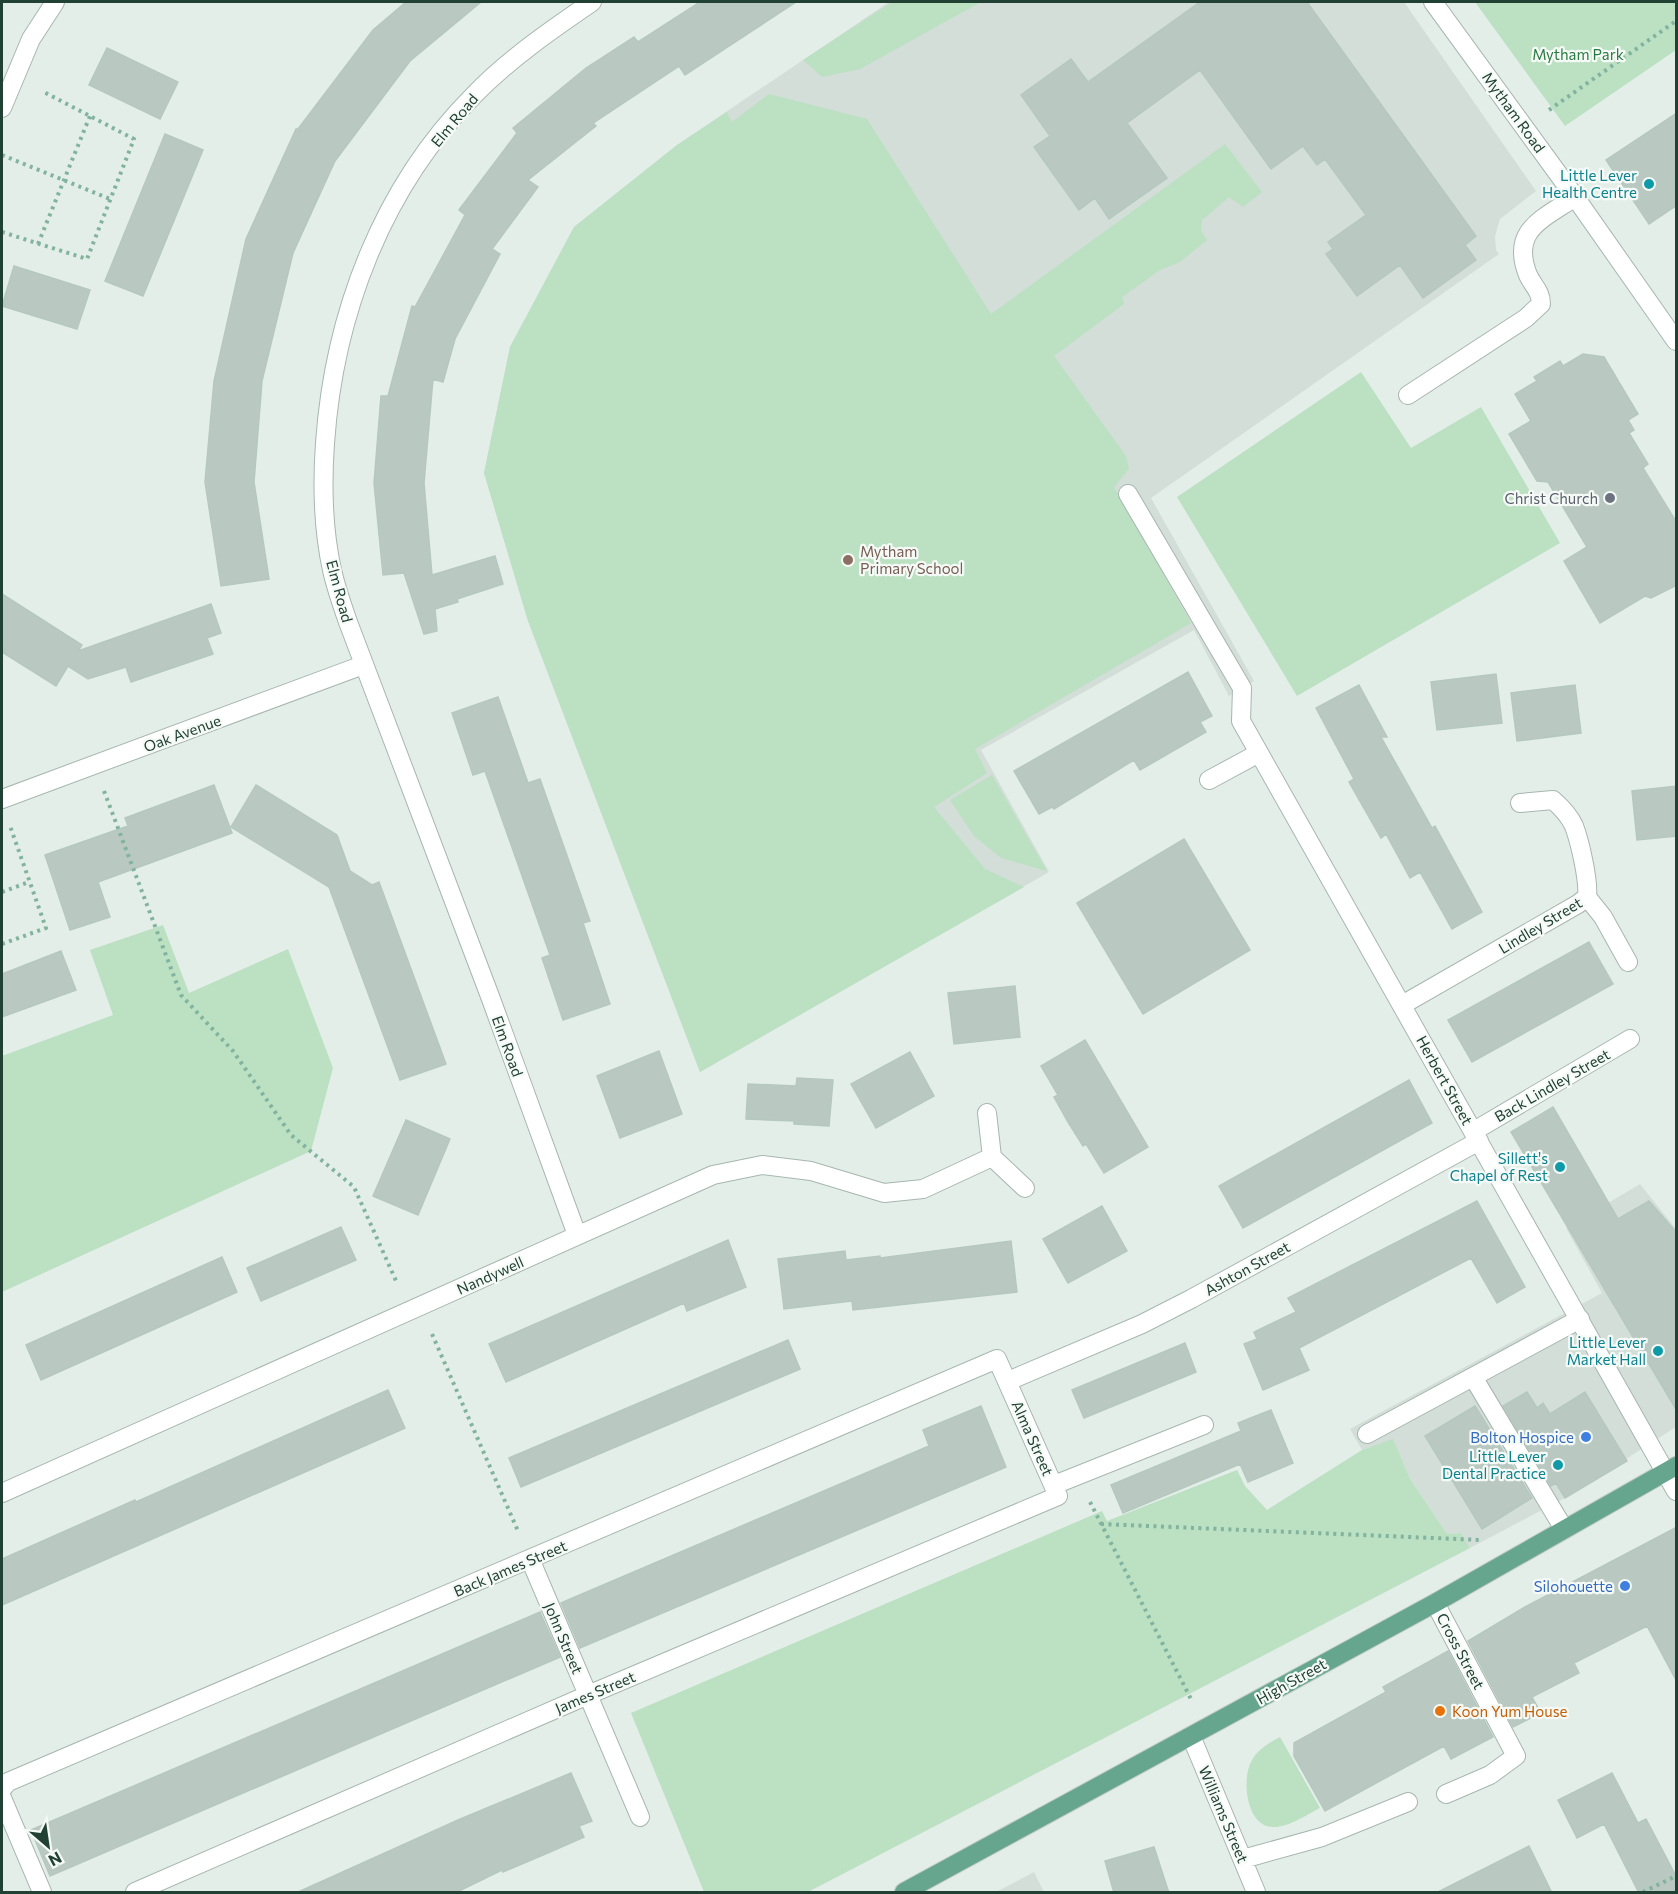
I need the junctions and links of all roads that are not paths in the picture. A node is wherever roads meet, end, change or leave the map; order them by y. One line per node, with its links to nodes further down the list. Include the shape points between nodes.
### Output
1 (55, 2): 4 (street, via 31,39)
2 (592, 2): 9 (street, Elm Road, via 536,41 474,94 435,140 375,237 354,292 337,352 327,412 323,473 332,569)
3 (1432, 2): 5 (street, Mytham Road)
4 (2, 108)
5 (1575, 197): 6 (street, Mytham Road); 7 (street, via 1532,228 1523,244 1523,261 1541,295 1541,304 1526,318)
6 (1677, 341)
7 (1408, 395)
8 (1128, 494): 10 (street, Herbert Street, via 1242,688 1241,721)
9 (363, 665): 12 (street, Oak Avenue); 22 (street, Elm Road)
10 (1259, 753): 11 (street); 16 (street, Herbert Street)
11 (1209, 780)
12 (2, 799)
13 (1520, 803): 14 (street, Lindley Street, via 1553,800 1564,811 1574,826 1588,885)
14 (1587, 897): 15 (street); 16 (street, Lindley Street)
15 (1628, 962)
16 (1402, 1005): 19 (street, Herbert Street)
17 (1630, 1039): 19 (street, Back Lindley Street)
18 (987, 1113): 20 (street)
19 (1476, 1136): 23 (street, Herbert Street); 25 (street, Ashton Street, via 1191,1299)
20 (992, 1157): 21 (street); 22 (street, Nandywell, via 923,1188 884,1193 811,1171 762,1165 713,1175)
21 (1025, 1188)
22 (577, 1235): 31 (street, Nandywell)
23 (1580, 1319): 24 (street); 28 (street, Herbert Street)
24 (1473, 1377): 27 (street); 32 (street)
25 (1008, 1381): 29 (street, Alma Street); 33 (street, Back James Street, via 998,1359)
26 (1204, 1425): 29 (street, James Street)
27 (1367, 1434)
28 (1671, 1469): 30 (street, Herbert Street); 32 (main road, High Street)
29 (1056, 1490): 35 (street, James Street)
30 (1677, 1491)
31 (2, 1493)
32 (1564, 1529): 34 (main road, High Street)
33 (530, 1559): 35 (street, John Street); 37 (street, Back James Street, via 8,1782)
34 (1435, 1603): 36 (main road, High Street); 38 (street, Cross Street, via 1516,1756 1490,1775)
35 (588, 1695): 41 (street, John Street); 44 (street, James Street)
36 (1198, 1732): 42 (street, Williams Street); 45 (main road, High Street)
37 (2, 1789)
38 (1446, 1794)
39 (2, 1798): 43 (street)
40 (1408, 1802): 42 (street, via 1322,1837)
41 (640, 1817)
42 (1243, 1859): 46 (street, Williams Street)
43 (42, 1893)
44 (135, 1893)
45 (903, 1893)
46 (1256, 1893)

